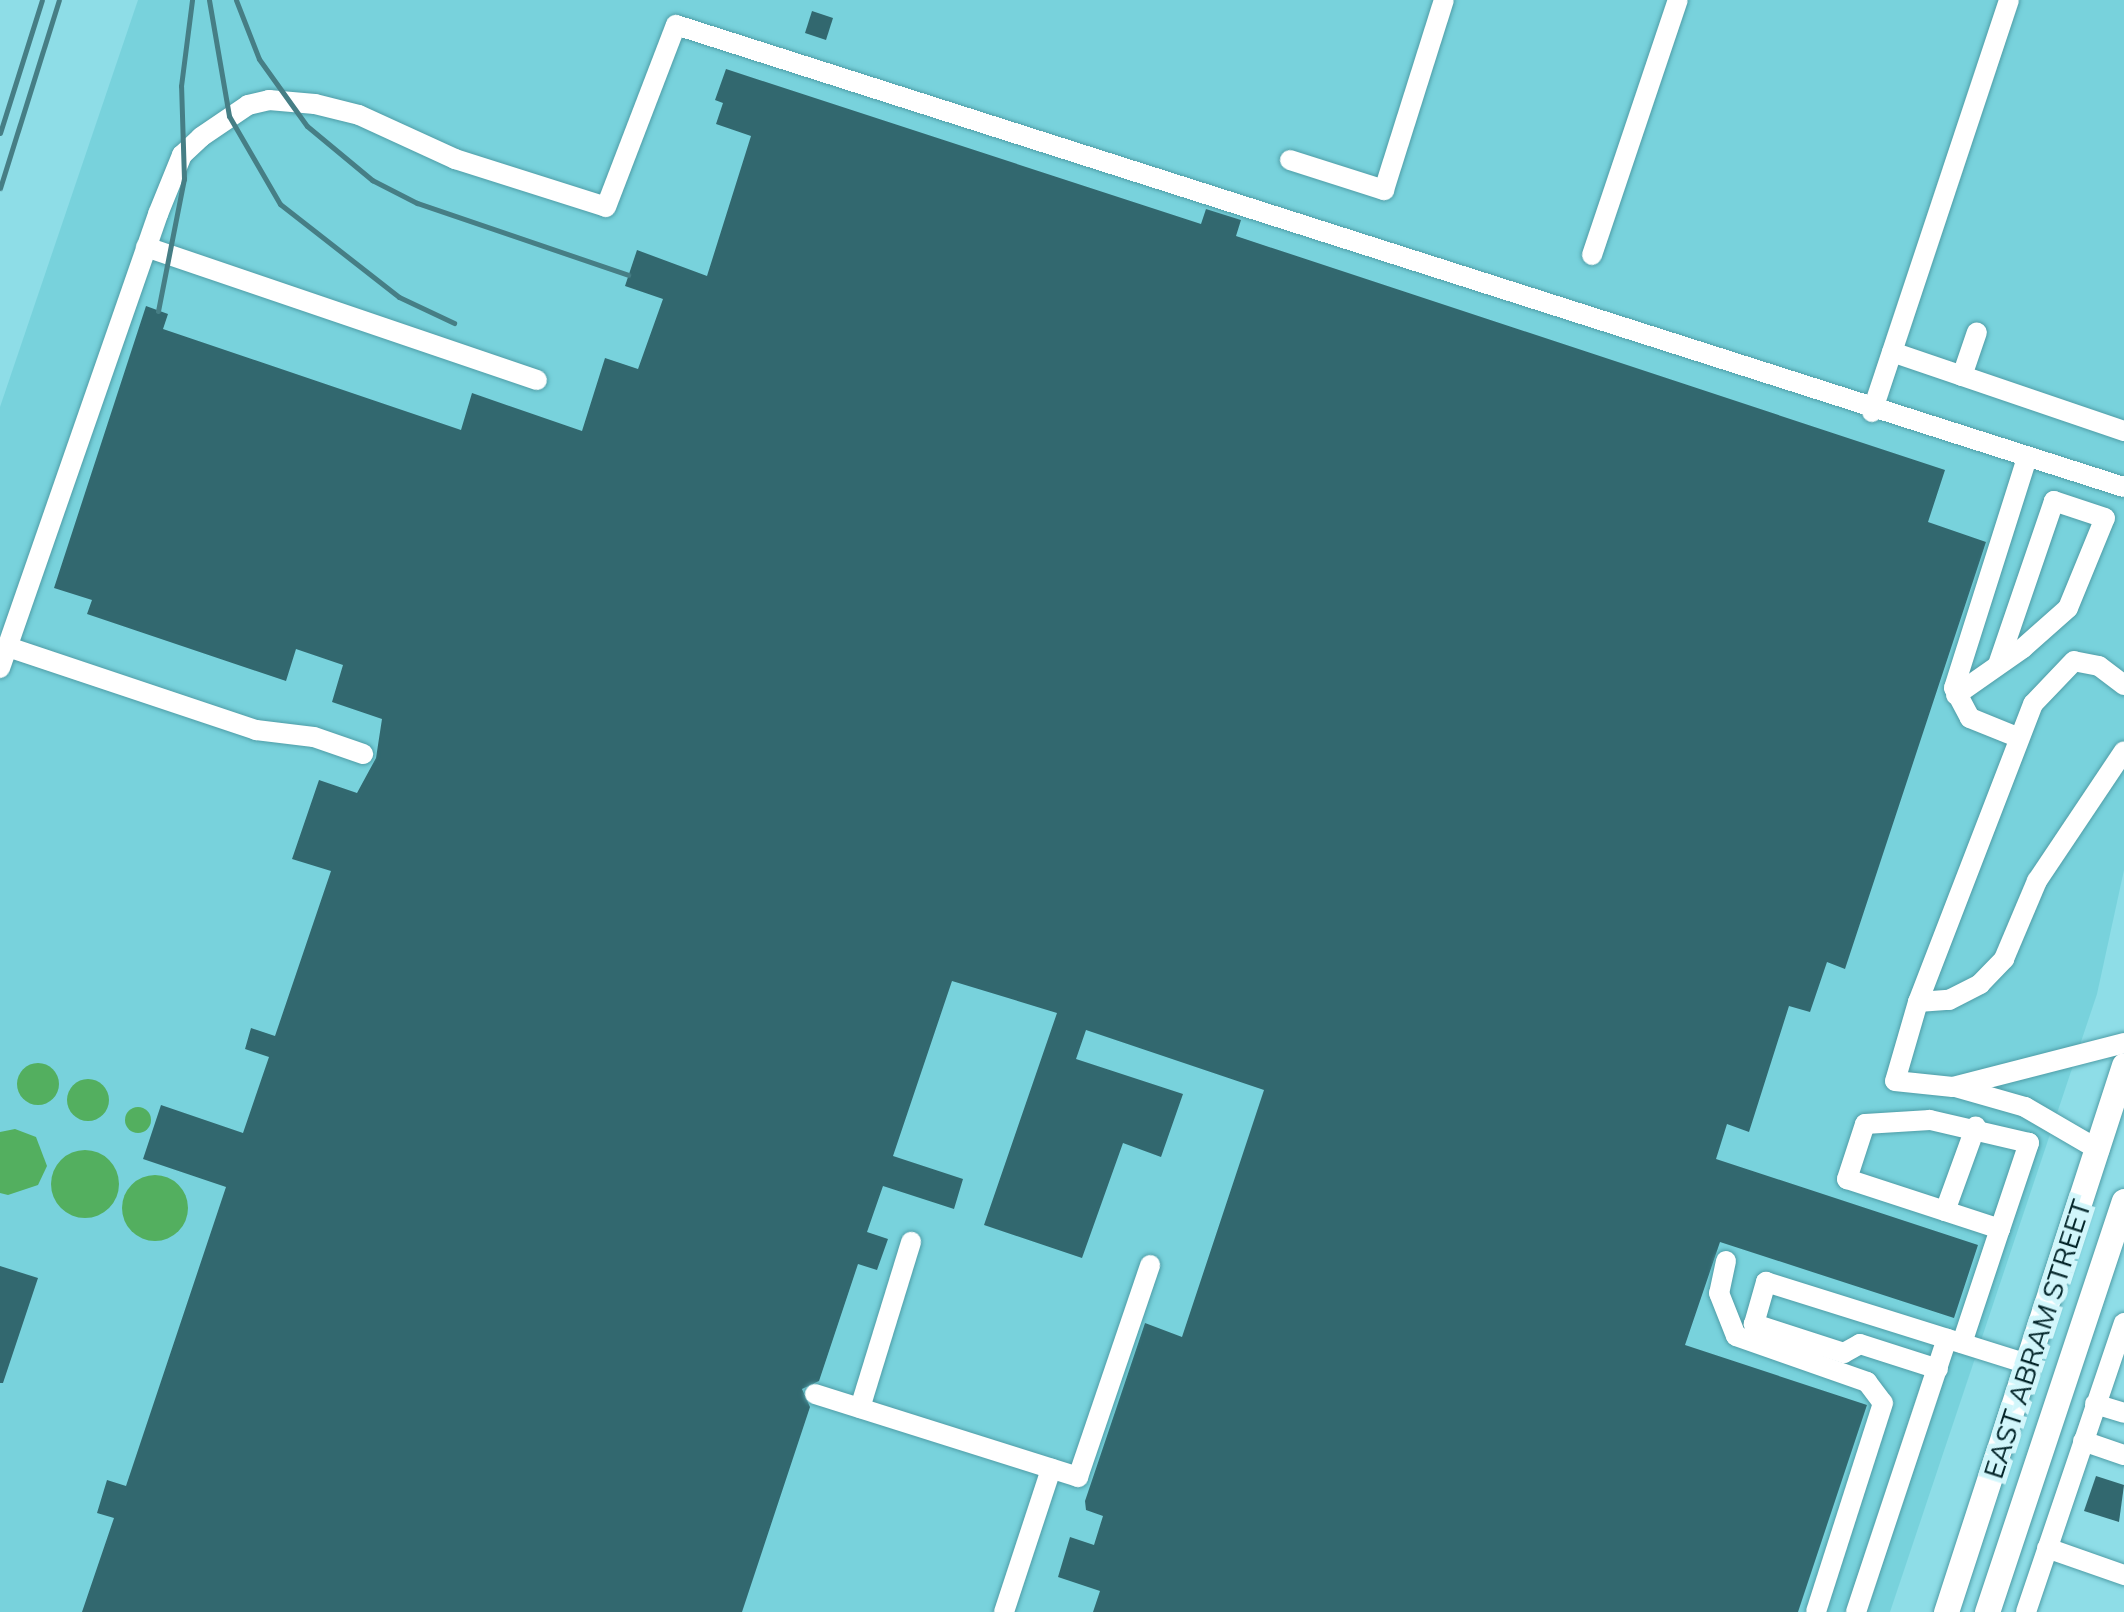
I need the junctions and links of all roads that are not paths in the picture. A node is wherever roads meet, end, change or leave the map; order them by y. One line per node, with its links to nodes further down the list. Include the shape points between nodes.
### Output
1 (1444, 0): 4 (street, via 1384,190)
2 (1678, 0): 6 (street)
3 (2009, 0): 8 (street)
4 (1290, 160)
5 (146, 248): 10 (street); 11 (street, via 182,156 229,116 269,100 359,116 419,146 606,207 676,25 1314,225); 15 (street)
6 (1592, 255)
7 (1977, 332): 9 (street)
8 (1892, 352): 9 (street); 11 (street)
9 (1962, 376): 12 (street)
10 (537, 380)
11 (1872, 412): 13 (street)
12 (2124, 431)
13 (2027, 458): 14 (street); 19 (street)
14 (2124, 487)
15 (8, 647): 17 (street); 22 (street, via 256,730 314,737)
16 (1998, 665): 16 (street, via 2068,608 2105,518 2054,501); 19 (street)
17 (0, 668)
18 (2124, 685): 20 (street, via 2100,666 2074,661 2045,684)
19 (1956, 695): 20 (street, via 1970,718)
20 (2018, 737): 23 (street)
21 (2124, 751): 23 (street, via 2037,881 2004,959 1980,984 1949,1000)
22 (363, 754)
23 (1918, 1002): 26 (street, via 1894,1081)
24 (2124, 1042): 26 (street)
25 (2124, 1065): 28 (main road, EAST ABRAM STREET)
26 (1953, 1086): 28 (street, via 2025,1107)
27 (1976, 1126): 30 (street); 30 (street, via 1930,1120 1866,1124 1848,1179); 31 (street, via 2029,1143)
28 (2098, 1150): 37 (main road, EAST ABRAM STREET)
29 (2124, 1201): 39 (main road, EAST ABRAM STREET)
30 (1945, 1211): 31 (street)
31 (2000, 1229): 36 (street)
32 (910, 1242): 42 (street)
33 (1726, 1261): 50 (street, via 1718,1294 1736,1336 1880,1392 1881,1418)
34 (1150, 1265): 46 (street, via 1078,1477)
35 (2124, 1323): 41 (street)
36 (1955, 1341): 37 (street); 38 (street); 38 (street, via 1766,1282 1754,1324 1844,1353 1860,1344)
37 (2028, 1364): 39 (main road); 52 (main road, EAST ABRAM STREET)
38 (1938, 1369): 51 (street)
39 (2066, 1376): 53 (main road, EAST ABRAM STREET)
40 (816, 1394): 42 (street)
41 (2095, 1404): 43 (street); 44 (street)
42 (860, 1408): 46 (street)
43 (2124, 1414)
44 (2082, 1441): 45 (street); 47 (street)
45 (2124, 1455)
46 (1050, 1469): 49 (street)
47 (2047, 1548): 48 (street); 54 (street)
48 (2124, 1574)
49 (1004, 1612)
50 (1816, 1612)
51 (1856, 1612)
52 (1946, 1612)
53 (1987, 1612)
54 (2026, 1612)

